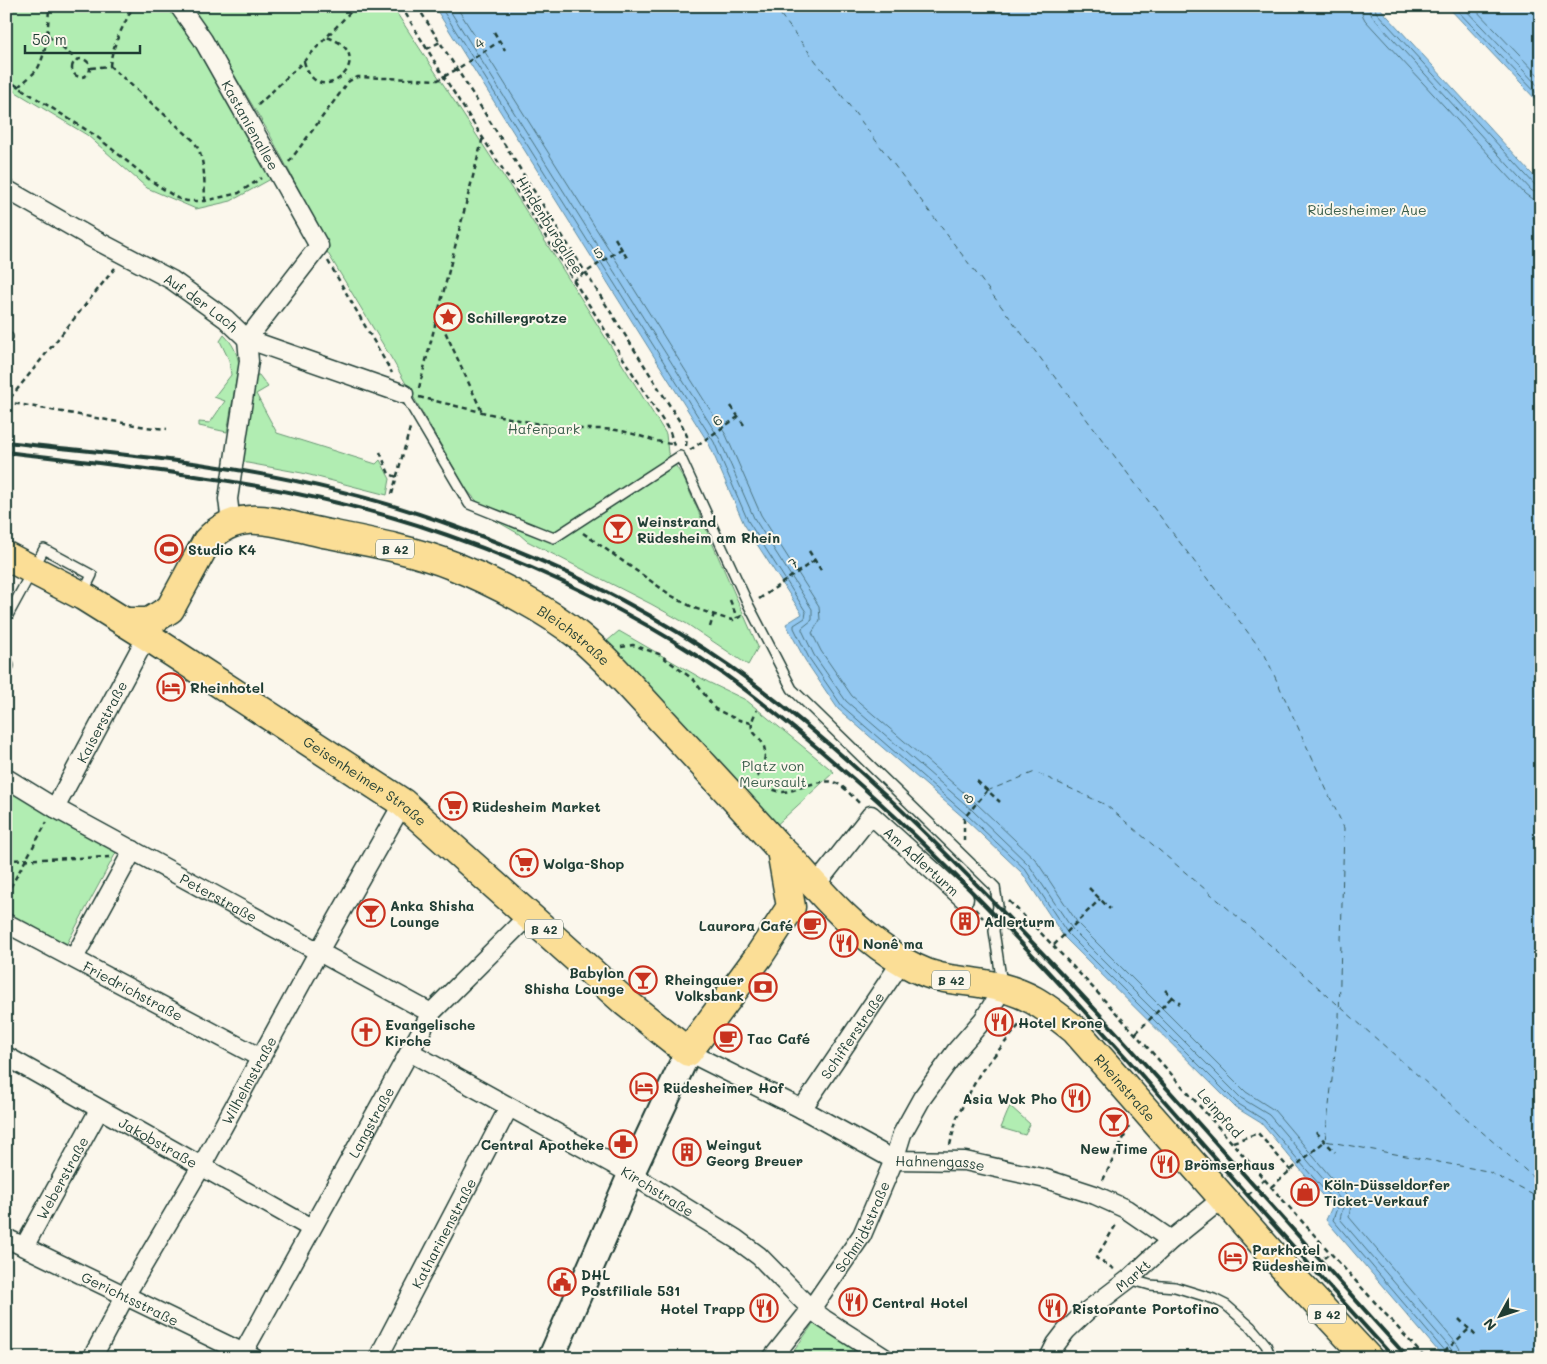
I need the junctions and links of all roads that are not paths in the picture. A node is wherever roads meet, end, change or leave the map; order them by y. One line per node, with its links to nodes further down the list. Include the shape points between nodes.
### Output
1 (179, 6): 3 (street, Kastanienallee, via 203,40 319,246)
2 (9, 195): 3 (street, Auf der Lach, via 172,280 226,319)
3 (247, 339): 4 (street, Auf der Lach); 5 (street, via 249,361 228,499)
4 (411, 395): 25 (lane, via 415,410 470,504 554,538 680,456 749,606 792,689 995,887 998,906 994,931)
5 (232, 523): 8 (main road, B 42, via 222,527 207,541); 16 (main road, Bleichstraße / B 42, via 254,518 376,544 454,566 512,594 564,625 595,650)
6 (6, 556): 7 (main road, Geisenheimer Straße / B 42)
7 (33, 570): 9 (lane); 10 (main road, Geisenheimer Straße / B 42)
8 (170, 609): 10 (main road); 11 (main road, B 42, via 167,631)
9 (6, 619)
10 (136, 629): 11 (main road, Geisenheimer Straße / B 42); 14 (street, Kaiserstraße)
11 (184, 660): 13 (main road, Geisenheimer Straße / B 42)
12 (6, 778): 14 (street, Peterstraße)
13 (403, 803): 20 (main road, Geisenheimer Straße / B 42); 22 (street, Wilhelmstraße)
14 (52, 815): 15 (street, Peterstraße)
15 (133, 850): 22 (street, Peterstraße); 23 (street)
16 (781, 850): 17 (main road, Bleichstraße / B 42); 19 (main road)
17 (821, 893): 18 (street, Am Adlerturm, via 871,815); 19 (main road); 24 (main road, Rheinstraße / B 42, via 882,948)
18 (964, 899)
19 (791, 907): 28 (main road)
20 (528, 914): 26 (street, Langstraße); 28 (main road, Geisenheimer Straße / B 42, via 625,1002)
21 (6, 923): 23 (street, Friedrichstraße)
22 (319, 951): 26 (street, Peterstraße); 30 (street, Wilhelmstraße)
23 (74, 958): 30 (street, Friedrichstraße)
24 (902, 961): 25 (main road, Rheinstraße / B 42, via 941,979); 32 (street, Schifferstraße)
25 (1003, 988): 34 (street, Schmidtstraße, via 983,1020 922,1098 902,1134); 37 (main road, Rheinstraße / B 42, via 1038,1001 1084,1040)
26 (431, 1013): 27 (street, Langstraße)
27 (410, 1052): 31 (street, Kirchstraße); 38 (street, Langstraße)
28 (688, 1052): 32 (street, Hahnengasse); 36 (main road)
29 (6, 1056): 33 (street, Jakobstraße)
30 (261, 1058): 35 (street, Wilhelmstraße)
31 (509, 1107): 36 (street, Kirchstraße); 48 (street, Katharinenstraße)
32 (802, 1109): 34 (street, Hahnengasse)
33 (99, 1110): 35 (street, Jakobstraße); 41 (street, Weberstraße)
34 (894, 1160): 40 (street, Hahnengasse, via 965,1161 1046,1179 1096,1195 1126,1209); 44 (street, Schmidtstraße, via 862,1235)
35 (201, 1167): 38 (street, Jakobstraße); 43 (street, Wilhelmstraße)
36 (631, 1174): 44 (street, Kirchstraße, via 759,1256); 49 (main road)
37 (1235, 1197): 40 (street, Markt); 45 (main road, Rheinstraße / B 42, via 1286,1270)
38 (311, 1228): 46 (street, Langstraße)
39 (6, 1238): 41 (street, Gerichtsstraße)
40 (1171, 1240): 42 (street, Markt)
41 (24, 1246): 43 (street, Gerichtsstraße)
42 (1129, 1279): 52 (street, Markt, via 1066,1331); 53 (lane, via 1214,1299 1251,1328 1266,1345)
43 (125, 1296): 46 (street, Gerichtsstraße); 47 (street, Wilhelmstraße)
44 (812, 1309): 50 (street, Schmidtstraße); 51 (street, Kirchstraße)
45 (1356, 1353)
46 (249, 1355)
47 (92, 1358)
48 (378, 1358)
49 (551, 1358)
50 (772, 1358)
51 (885, 1358)
52 (1049, 1358)
53 (1271, 1358)

